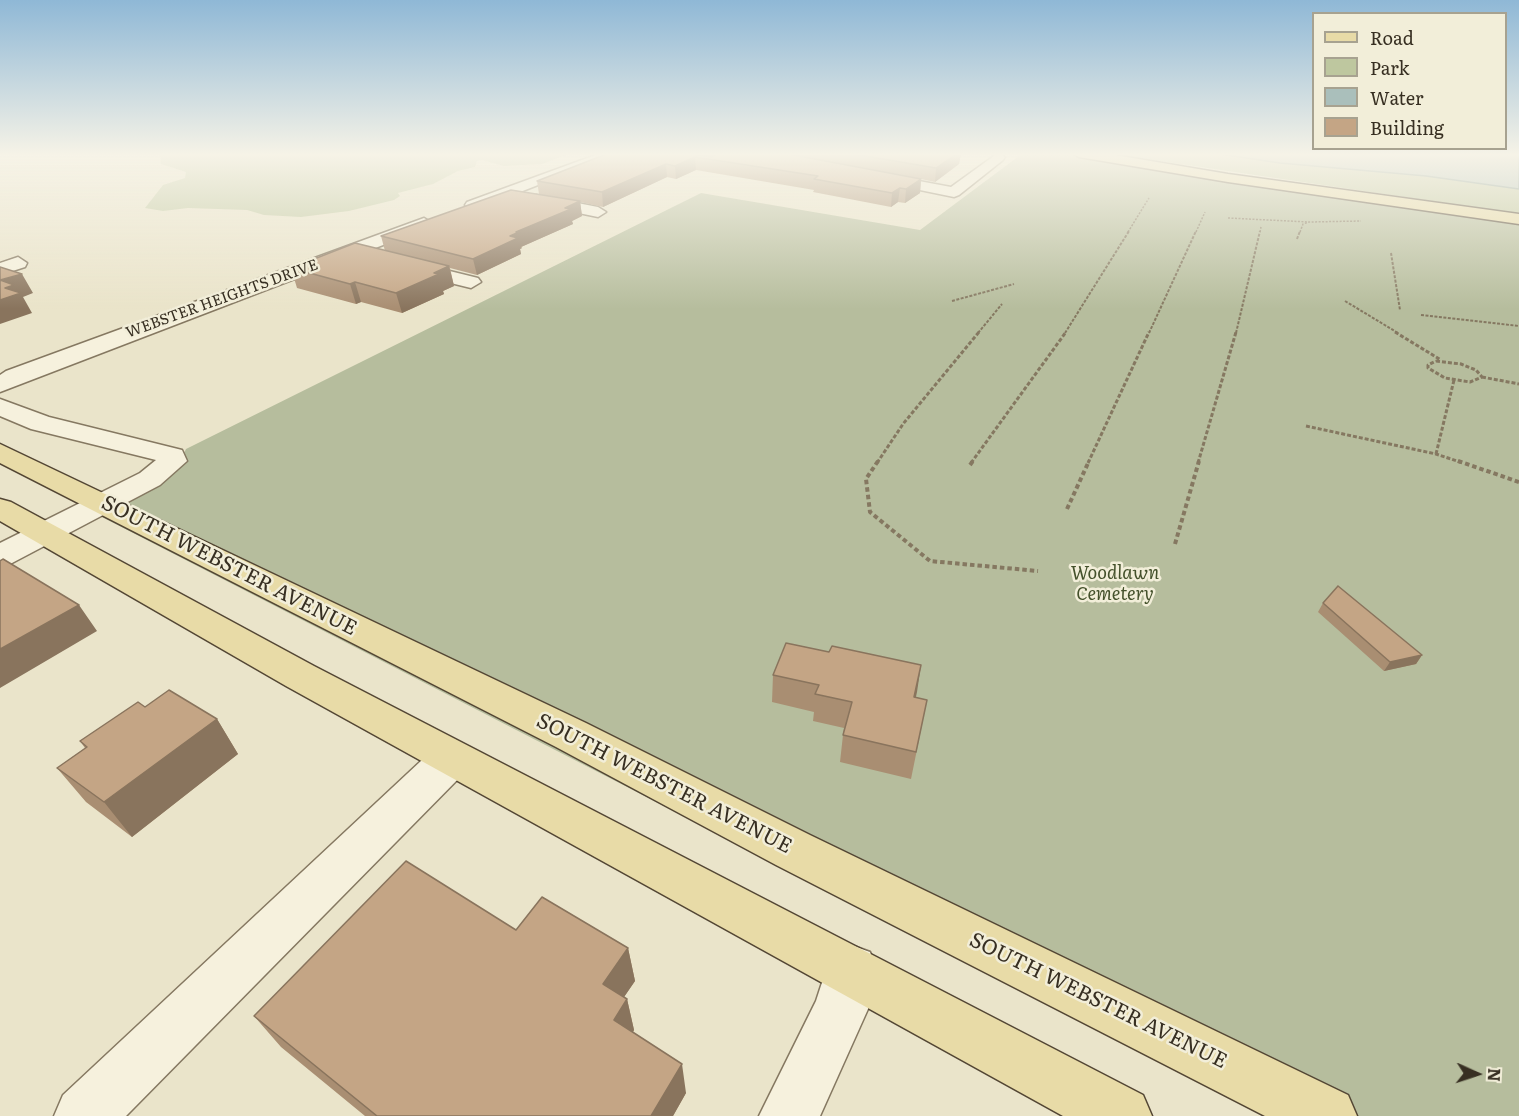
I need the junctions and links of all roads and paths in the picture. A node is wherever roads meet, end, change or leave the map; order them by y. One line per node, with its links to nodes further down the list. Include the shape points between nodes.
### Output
1 (474, 205): 5 (street)
2 (559, 205): 6 (street)
3 (1145, 205): 34 (path, via 1080,313)
4 (1420, 205): 10 (main road)
5 (458, 211)
6 (598, 212)
7 (1205, 212): 38 (path)
8 (1228, 218): 12 (path)
9 (436, 219): 15 (street, WEBSTER HEIGHTS DRIVE)
10 (1519, 219)
11 (1367, 221): 12 (path)
12 (1309, 222): 14 (path, via 1303,224)
13 (1261, 227): 40 (path, via 1242,312)
14 (1297, 239)
15 (350, 251): 17 (street); 29 (street, WEBSTER HEIGHTS DRIVE, via 15,376)
16 (1391, 253): 22 (path)
17 (471, 282)
18 (1014, 284): 19 (path)
19 (952, 301)
20 (1345, 301): 25 (path)
21 (1002, 304): 42 (path, via 903,424 866,479 870,512 930,561)
22 (1400, 310)
23 (1421, 315): 24 (path)
24 (1519, 326)
25 (1443, 361): 26 (path, via 1469,367); 27 (path, via 1431,362 1428,368)
26 (1482, 377): 27 (path, via 1470,382); 28 (path)
27 (1454, 380): 33 (path)
28 (1519, 384)
29 (0, 385)
30 (0, 407): 36 (street, via 40,423 172,456 172,461 150,479)
31 (1306, 426): 33 (path)
32 (0, 452): 36 (main road, SOUTH WEBSTER AVENUE)
33 (1436, 454): 35 (path)
34 (970, 465)
35 (1519, 482)
36 (105, 502): 39 (street); 48 (main road, SOUTH WEBSTER AVENUE)
37 (0, 507): 39 (main road)
38 (1067, 509)
39 (47, 533): 41 (street); 43 (main road)
40 (1175, 544)
41 (0, 556)
42 (1038, 571)
43 (452, 758): 44 (main road); 45 (street)
44 (851, 971): 46 (street, via 841,1009); 47 (main road)
45 (84, 1116)
46 (789, 1116)
47 (1122, 1116)
48 (1327, 1116)

